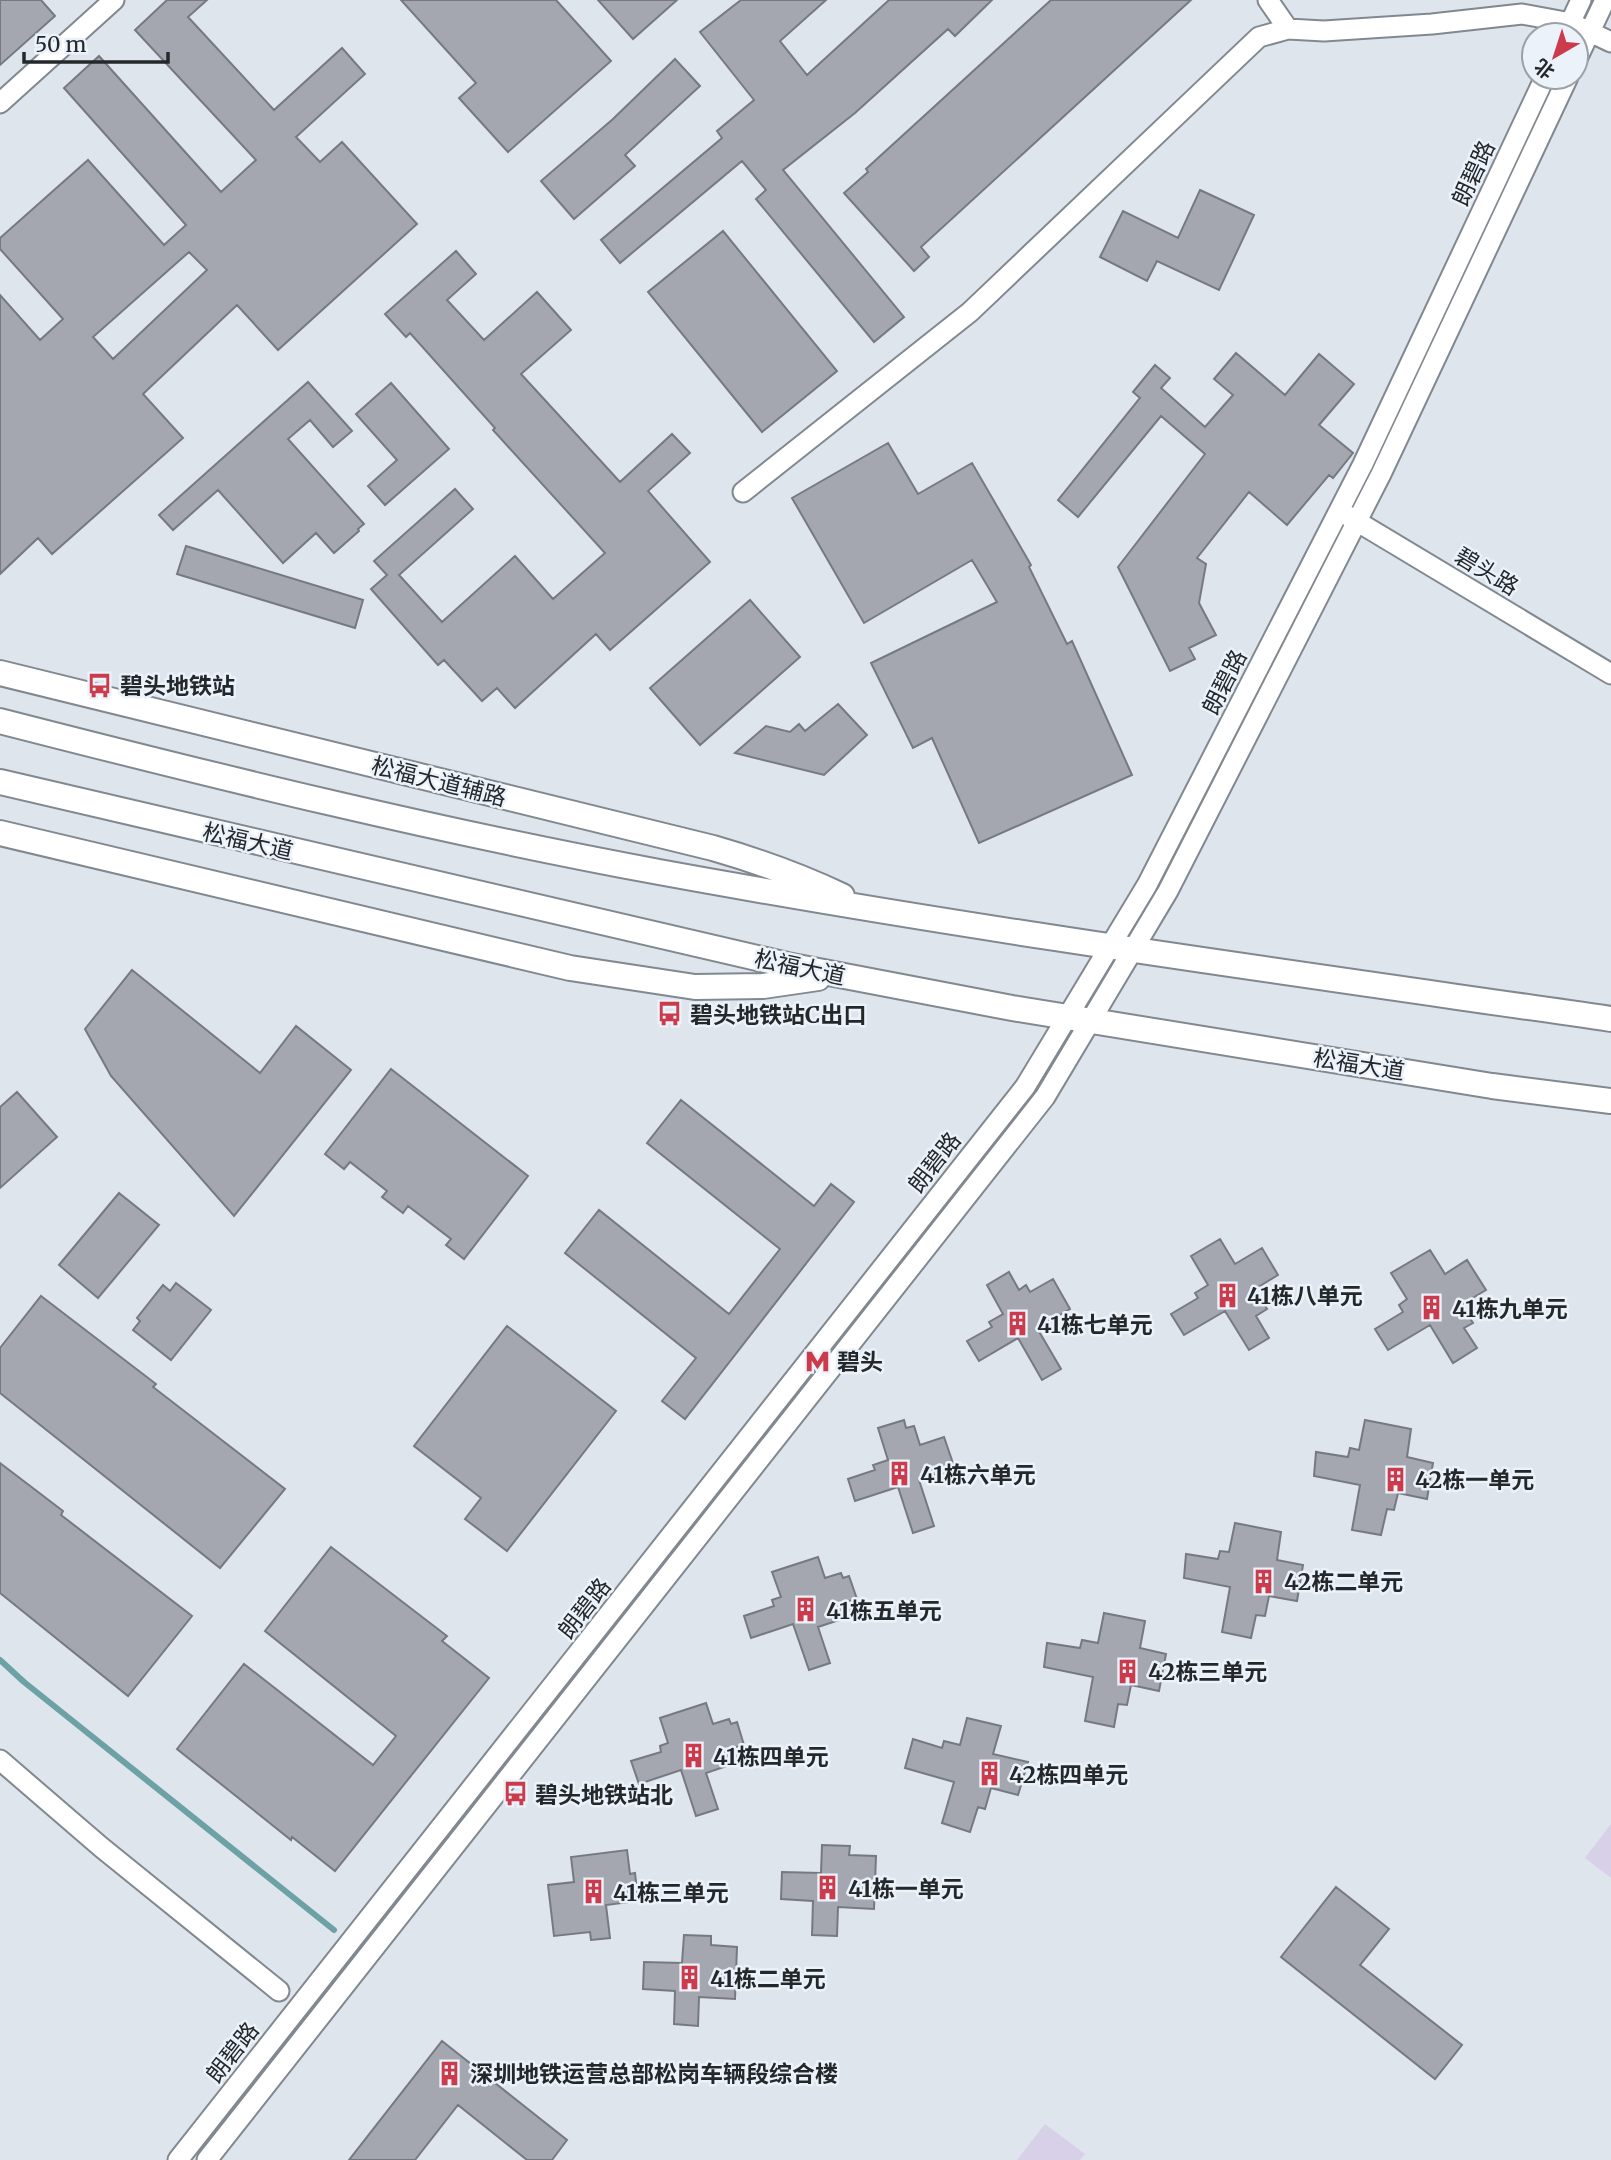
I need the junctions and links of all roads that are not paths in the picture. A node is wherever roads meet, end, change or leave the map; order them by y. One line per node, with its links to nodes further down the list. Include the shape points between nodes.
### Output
1 (114, 0): 12 (street)
2 (1268, 0): 7 (street)
3 (1581, 0): 6 (street)
4 (1605, 0): 8 (street)
5 (1543, 21): 7 (street, via 1522,14 1324,31)
6 (1572, 21)
7 (1288, 29): 13 (street, via 1259,37 970,312)
8 (1590, 31): 9 (street)
9 (1611, 42)
10 (1538, 91): 14 (street, 朗碧路)
11 (1561, 91): 15 (street, 朗碧路)
12 (0, 103)
13 (743, 492)
14 (1339, 511): 15 (street, 碧头路); 22 (street, 朗碧路, via 1147,885)
15 (1357, 522): 17 (street, 碧头路); 22 (street, 朗碧路, via 1168,891)
16 (0, 673): 21 (main road, 松福大道辅路, via 713,848 810,880)
17 (1611, 674)
18 (0, 721): 21 (main road, via 404,819 654,871)
19 (0, 782): 23 (main road, 松福大道)
20 (0, 833): 23 (main road, via 570,968 695,988 763,986)
21 (871, 909): 22 (main road)
22 (1121, 948): 24 (street, 朗碧路); 25 (main road)
23 (839, 975): 24 (main road, 松福大道)
24 (1079, 1019): 26 (main road, 松福大道); 29 (street, 朗碧路); 30 (street, 朗碧路, via 1045,1097)
25 (1611, 1019)
26 (1611, 1101)
27 (0, 1760): 28 (street)
28 (279, 1991)
29 (178, 2160)
30 (207, 2160)

